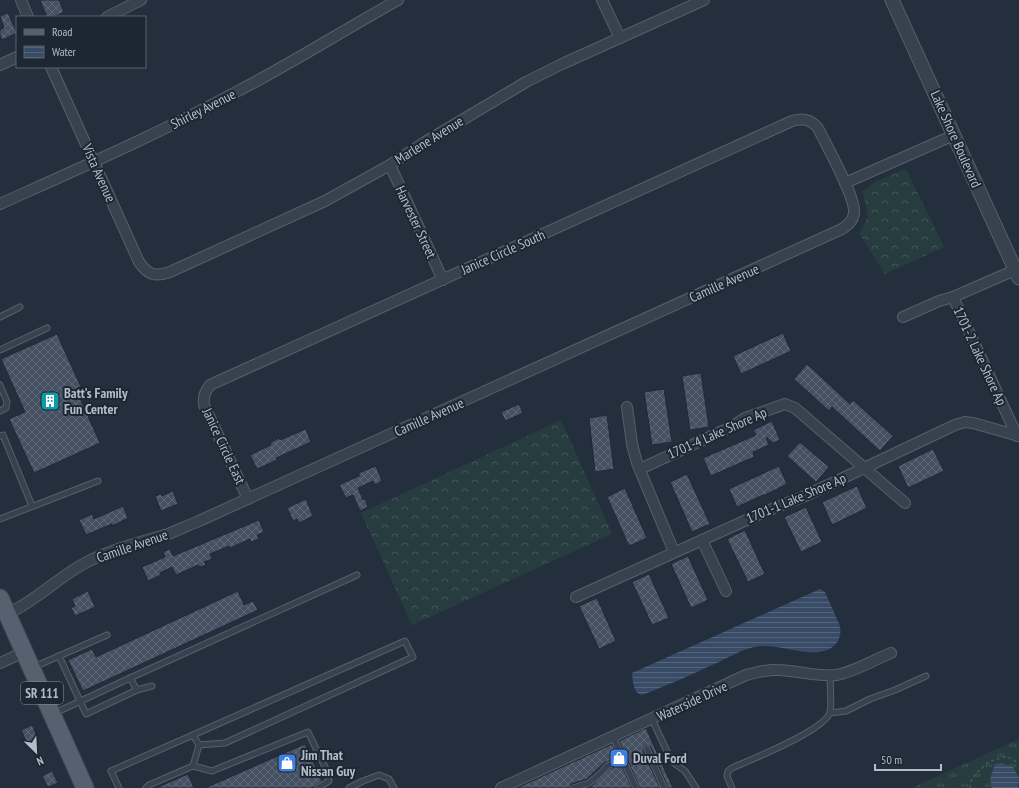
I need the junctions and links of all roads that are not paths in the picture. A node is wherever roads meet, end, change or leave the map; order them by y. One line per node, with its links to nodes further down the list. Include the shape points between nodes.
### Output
1 (21, 0): 7 (street)
2 (140, 0): 8 (street)
3 (398, 0): 14 (street, Shirley Avenue, via 238,91)
4 (602, 0): 9 (street)
5 (704, 0): 9 (street, Marlene Avenue)
6 (892, 0): 13 (street, Lake Shore Boulevard)
7 (28, 16)
8 (109, 16)
9 (620, 38): 15 (street, Marlene Avenue, via 526,82)
10 (16, 57): 11 (street)
11 (0, 65)
12 (50, 68): 14 (street, Vista Avenue)
13 (954, 134): 16 (street); 19 (street, Lake Shore Boulevard)
14 (94, 162): 17 (street, Shirley Avenue); 18 (street, Vista Avenue, via 139,262)
15 (390, 165): 18 (street, Marlene Avenue, via 325,201 170,272); 20 (street, Harvester Street)
16 (845, 183): 20 (street, Janice Circle South, via 813,122 806,119 792,121); 36 (street, Camille Avenue, via 854,207 854,215 848,226)
17 (0, 204)
18 (152, 274)
19 (1017, 274): 21 (street)
20 (443, 280): 28 (street, Janice Circle South, via 210,386)
21 (953, 297): 24 (street); 32 (street, 1701-2 Lake Shore Ap)
22 (20, 307): 23 (lane)
23 (0, 317)
24 (903, 317)
25 (47, 328): 26 (lane)
26 (0, 350)
27 (0, 385): 30 (lane, via 7,402 6,408)
28 (205, 393): 36 (street, Janice Circle East, via 204,405)
29 (627, 407): 33 (street, via 632,444)
30 (0, 411)
31 (0, 436): 38 (lane, via 3,435)
32 (1018, 436): 34 (street, 1701-1 Lake Shore Ap, via 964,422)
33 (640, 469): 34 (street, 1701-4 Lake Shore Ap, via 729,428 745,418 785,404 795,408); 41 (street)
34 (864, 469): 37 (street, 1701-4 Lake Shore Ap); 40 (street, 1701-1 Lake Shore Ap)
35 (98, 481): 38 (lane)
36 (248, 499): 46 (street, Camille Avenue, via 169,533 127,545 86,563 54,582 22,607)
37 (905, 503)
38 (32, 506): 39 (lane)
39 (0, 519)
40 (702, 540): 41 (street, 1701-1 Lake Shore Ap); 43 (street)
41 (674, 552): 44 (street, 1701-1 Lake Shore Ap)
42 (357, 575): 55 (lane)
43 (726, 591)
44 (576, 597)
45 (0, 598): 46 (main road, SR 111)
46 (7, 614): 48 (main road, SR 111)
47 (107, 636): 50 (lane)
48 (24, 652): 51 (street); 52 (main road, SR 111)
49 (891, 653): 53 (street, Waterside Drive, via 849,671)
50 (59, 656): 52 (lane); 58 (lane)
51 (0, 663)
52 (31, 668): 60 (main road, SR 111)
53 (830, 675): 59 (lane); 61 (street, Waterside Drive, via 776,669 746,675)
54 (926, 676): 59 (lane, via 846,711)
55 (130, 678): 57 (lane); 58 (lane)
56 (152, 686): 57 (lane)
57 (137, 690): 58 (lane, via 86,714)
58 (80, 702): 60 (lane)
59 (830, 713): 79 (lane, via 826,719 796,739 728,771)
60 (52, 715): 68 (main road, SR 111)
61 (652, 719): 63 (street, Waterside Drive); 78 (lane, via 670,758 686,772)
62 (193, 735): 64 (lane); 64 (lane, via 405,641 413,657 225,743); 69 (lane, via 111,771)
63 (613, 737): 66 (lane); 74 (street, Waterside Drive)
64 (199, 745): 67 (lane)
65 (647, 749): 77 (lane)
66 (623, 759): 75 (lane, via 607,766 589,784); 76 (lane)
67 (192, 766): 70 (lane); 71 (lane, via 212,771 308,732 330,781)
68 (84, 788)
69 (119, 788)
70 (146, 788)
71 (318, 788)
72 (349, 788): 73 (lane, via 379,775 389,779)
73 (394, 788)
74 (500, 788)
75 (573, 788)
76 (636, 788)
77 (664, 788)
78 (696, 788)
79 (732, 788)

